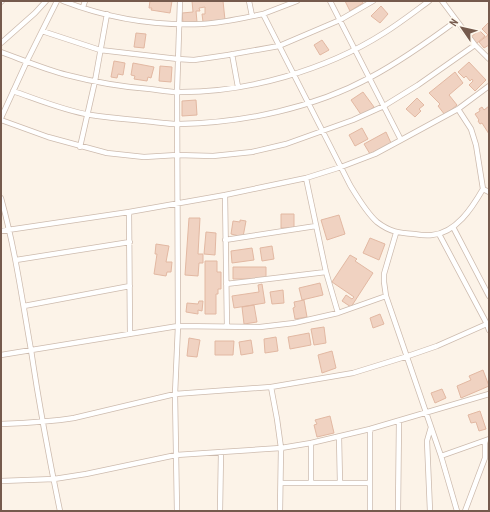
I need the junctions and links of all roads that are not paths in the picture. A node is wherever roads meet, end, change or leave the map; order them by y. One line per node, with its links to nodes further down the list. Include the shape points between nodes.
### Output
1 (46, 1): 20 (street)
2 (56, 1): 19 (street)
3 (63, 1): 12 (street)
4 (85, 1): 12 (street)
5 (180, 1): 18 (street)
6 (249, 1): 15 (street)
7 (297, 1): 14 (street)
8 (330, 1): 16 (street)
9 (373, 1): 16 (street)
10 (429, 1): 23 (street, via 384,33)
11 (442, 1): 17 (street)
12 (83, 7): 13 (street)
13 (107, 14): 18 (street, via 148,22); 24 (street)
14 (263, 14): 15 (street); 22 (street)
15 (252, 16): 18 (street, via 203,24)
16 (340, 20): 22 (street); 23 (street)
17 (456, 20): 21 (street); 31 (street, via 407,57)
18 (180, 24): 27 (street)
19 (42, 31): 24 (street); 29 (street)
20 (1, 43)
21 (475, 45): 28 (street); 38 (street, via 418,86)
22 (278, 46): 26 (street); 30 (street)
23 (354, 49): 30 (street); 31 (street)
24 (100, 50): 27 (street); 32 (street)
25 (1, 52): 29 (street)
26 (232, 54): 27 (street, via 194,60); 34 (street)
27 (178, 59): 36 (street)
28 (489, 59)
29 (27, 61): 32 (street, via 65,75); 35 (street)
30 (293, 74): 34 (street); 37 (street)
31 (369, 78): 37 (street); 38 (street)
32 (94, 81): 36 (street); 40 (street)
33 (489, 86): 39 (street)
34 (238, 87): 36 (street)
35 (13, 92): 40 (street); 41 (street)
36 (177, 92): 42 (street)
37 (308, 104): 42 (street, via 242,119); 43 (street)
38 (384, 106): 43 (street); 44 (street)
39 (458, 109): 44 (street); 49 (street, via 471,129 476,145)
40 (87, 114): 42 (street); 45 (street)
41 (1, 119): 45 (street)
42 (177, 124): 46 (street)
43 (323, 131): 46 (street, via 252,152 213,156); 47 (street)
44 (401, 140): 47 (street, via 375,154)
45 (80, 147): 46 (street, via 144,157)
46 (177, 155): 53 (street)
47 (341, 167): 48 (street); 59 (street, via 367,211 377,222)
48 (306, 178): 51 (street); 55 (street)
49 (483, 190): 50 (street); 56 (street, via 472,208)
50 (489, 192)
51 (225, 195): 53 (street); 61 (street)
52 (1, 198): 57 (street)
53 (177, 203): 54 (street); 72 (street)
54 (130, 212): 57 (street); 62 (street)
55 (316, 226): 61 (street); 64 (street)
56 (453, 228): 60 (street); 68 (street)
57 (10, 230): 58 (street); 63 (street)
58 (1, 231)
59 (396, 233): 60 (street); 67 (street, via 384,274)
60 (439, 234): 71 (street)
61 (225, 240): 65 (street)
62 (130, 242): 63 (street); 66 (street)
63 (16, 260): 69 (street)
64 (326, 272): 65 (street); 70 (street)
65 (226, 284): 73 (street)
66 (130, 286): 69 (street); 75 (street)
67 (386, 296): 70 (street); 78 (street)
68 (489, 296)
69 (24, 306): 76 (street)
70 (338, 313): 73 (street, via 287,324)
71 (488, 323): 74 (street); 78 (street)
72 (178, 326): 73 (street); 75 (street); 80 (street)
73 (227, 328)
74 (489, 330)
75 (130, 334): 76 (street)
76 (31, 351): 77 (street); 84 (street)
77 (1, 356)
78 (408, 356): 79 (street, via 353,373); 82 (street)
79 (271, 387): 80 (street); 91 (street)
80 (175, 394): 84 (street, via 74,418); 93 (street)
81 (489, 394): 82 (street)
82 (426, 414): 83 (street); 86 (street)
83 (399, 421): 87 (street); 106 (street)
84 (43, 422): 85 (street); 95 (street)
85 (1, 424)
86 (431, 427): 94 (street); 107 (street, via 427,441)
87 (370, 430): 88 (street); 100 (street)
88 (339, 437): 90 (street); 99 (street)
89 (487, 440): 94 (street); 109 (street, via 485,458)
90 (311, 443): 91 (street); 97 (street)
91 (281, 448): 92 (street); 98 (street)
92 (221, 452): 93 (street); 103 (street)
93 (176, 455): 95 (street); 102 (street)
94 (441, 456): 108 (street)
95 (54, 479): 96 (street); 101 (street)
96 (1, 481)
97 (311, 482): 98 (street); 99 (street)
98 (280, 483): 104 (street)
99 (340, 483): 100 (street)
100 (370, 483): 105 (street)
101 (60, 511)
102 (178, 511)
103 (220, 511)
104 (280, 511)
105 (370, 511)
106 (398, 511)
107 (430, 511)
108 (457, 511)
109 (464, 511)

